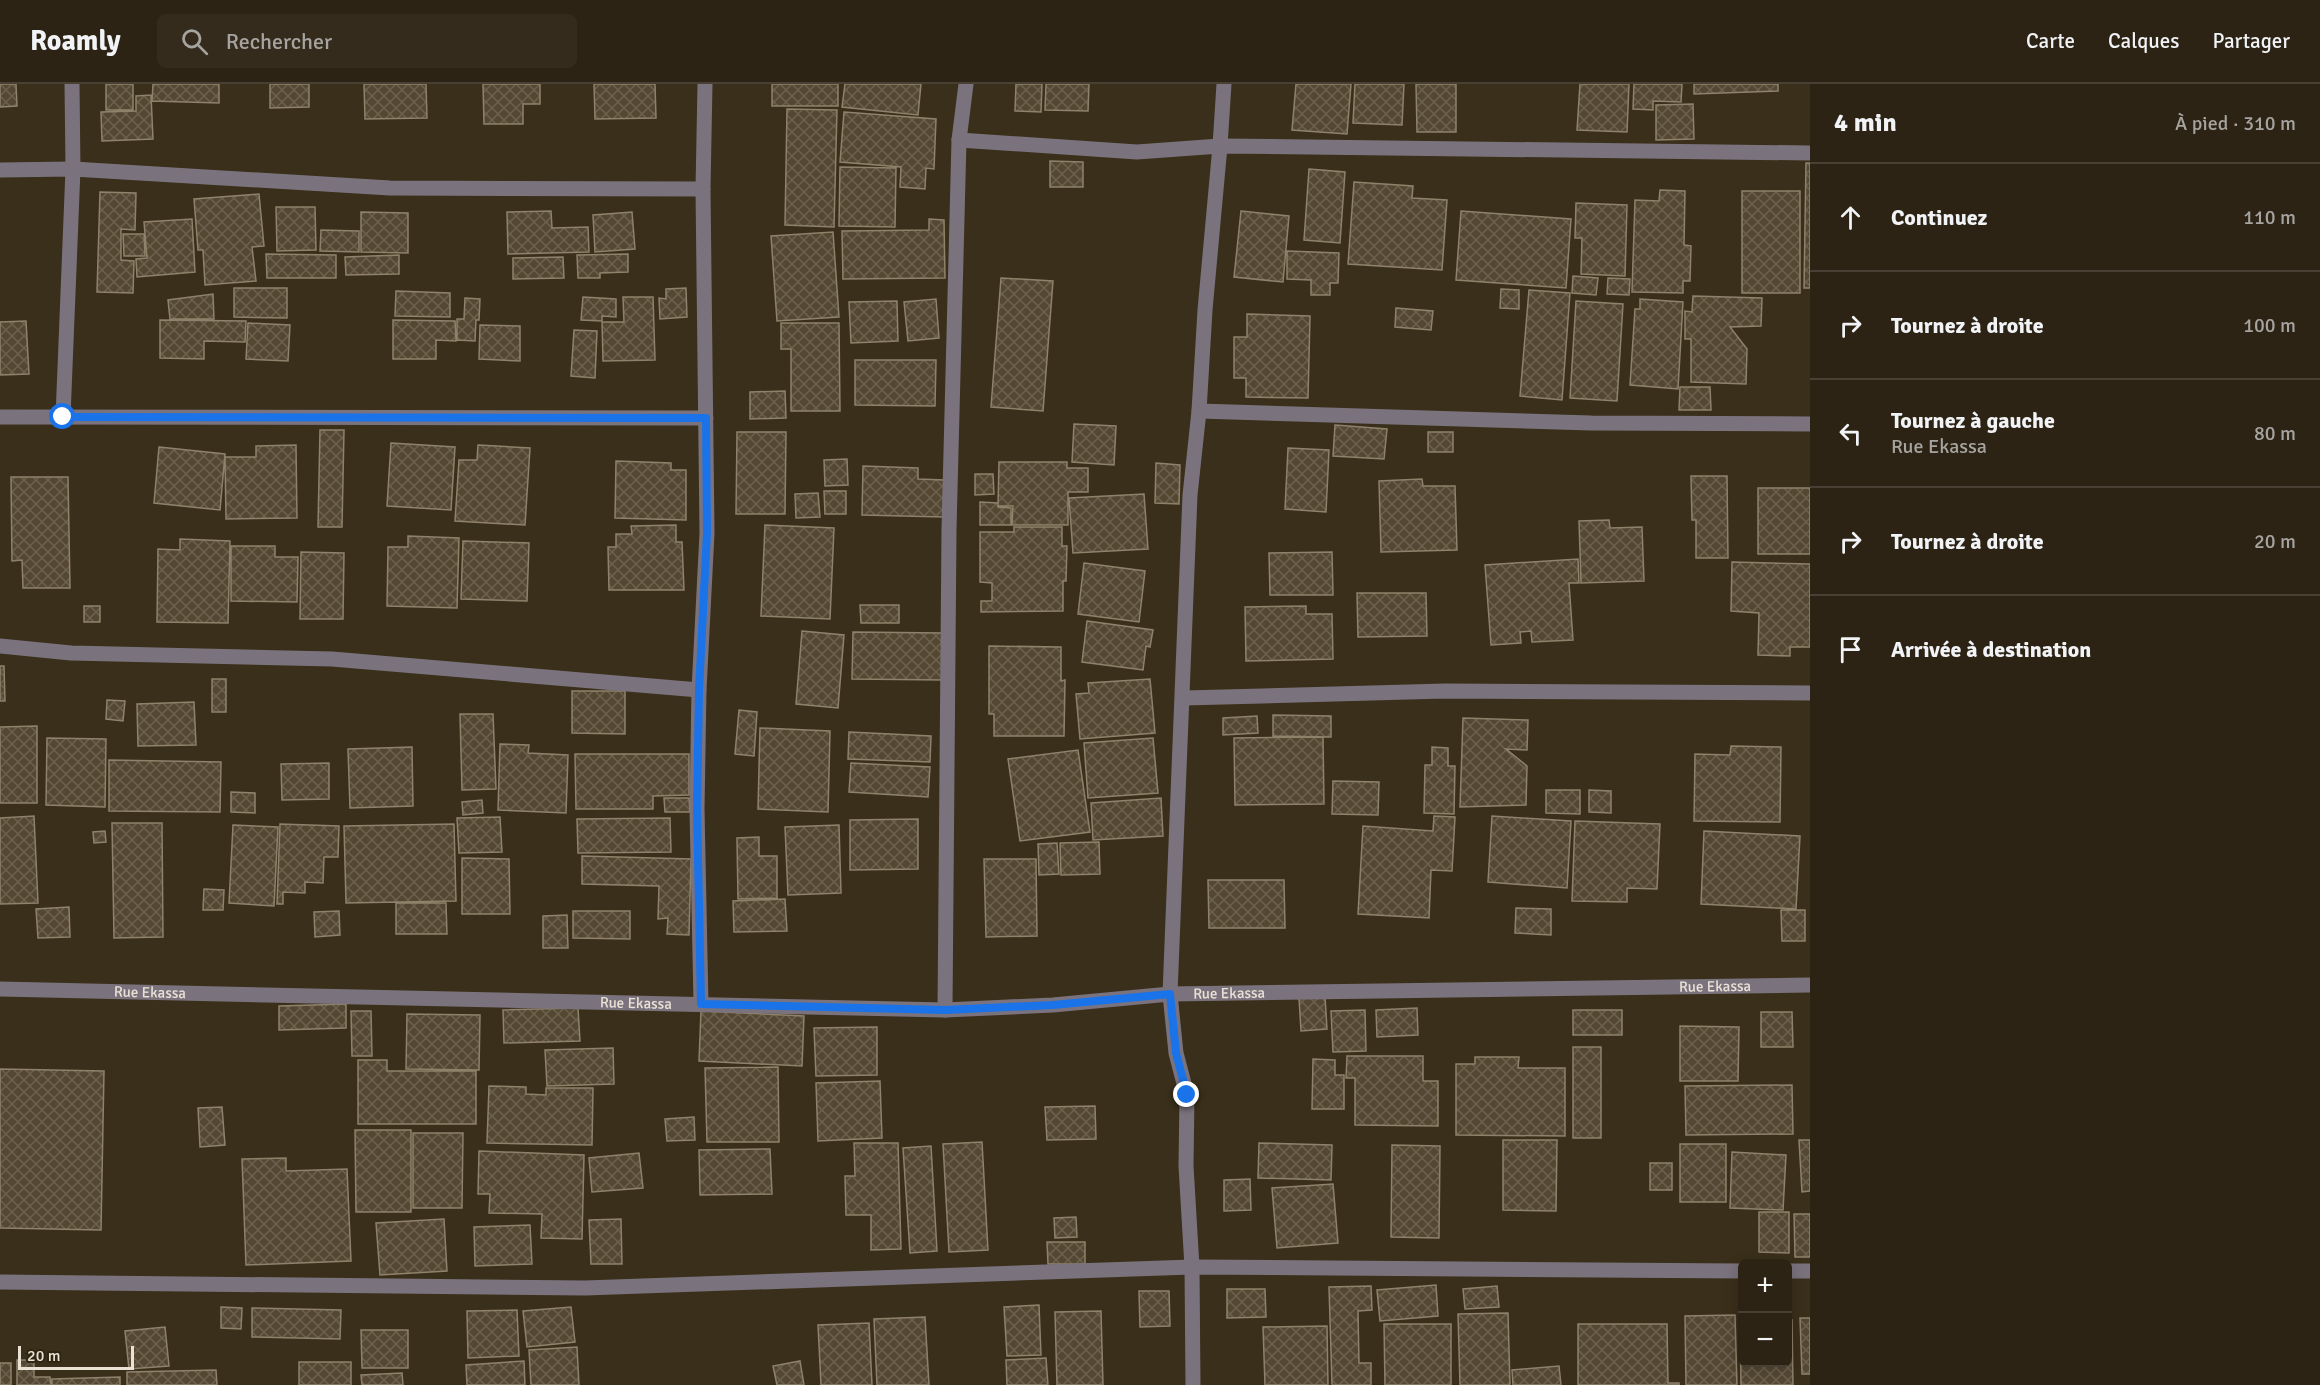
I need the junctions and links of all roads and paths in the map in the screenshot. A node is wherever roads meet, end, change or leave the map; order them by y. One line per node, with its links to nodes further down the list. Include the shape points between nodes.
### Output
1 (72, 84): 8 (street)
2 (705, 84): 10 (street)
3 (966, 84): 5 (street)
4 (1224, 84): 6 (street)
5 (959, 140): 6 (street, via 1137,152); 24 (street, via 949,530)
6 (1220, 146): 7 (street); 11 (street)
7 (1810, 153)
8 (73, 169): 9 (street); 10 (street, via 390,188); 13 (street)
9 (0, 170)
10 (703, 189): 14 (street)
11 (1199, 411): 15 (street, via 1591,423); 19 (street, via 1190,495)
12 (0, 417): 13 (street)
13 (63, 417): 14 (street)
14 (706, 418): 17 (street, via 707,533)
15 (1810, 424)
16 (0, 646): 17 (street, via 71,653 332,659)
17 (699, 690): 23 (street)
18 (1810, 693): 19 (street, via 1445,691)
19 (1184, 698): 22 (street)
20 (1810, 985): 22 (street, Rue Ekassa)
21 (0, 989): 23 (street, Rue Ekassa)
22 (1170, 994): 24 (street, Rue Ekassa); 25 (street, via 1176,1053 1187,1095 1186,1166)
23 (701, 1004): 24 (street, Rue Ekassa)
24 (945, 1010)
25 (1192, 1267): 26 (street); 29 (street, via 585,1288); 30 (street)
26 (1738, 1271)
27 (1792, 1271): 28 (street)
28 (1810, 1271)
29 (0, 1282)
30 (1193, 1385)

